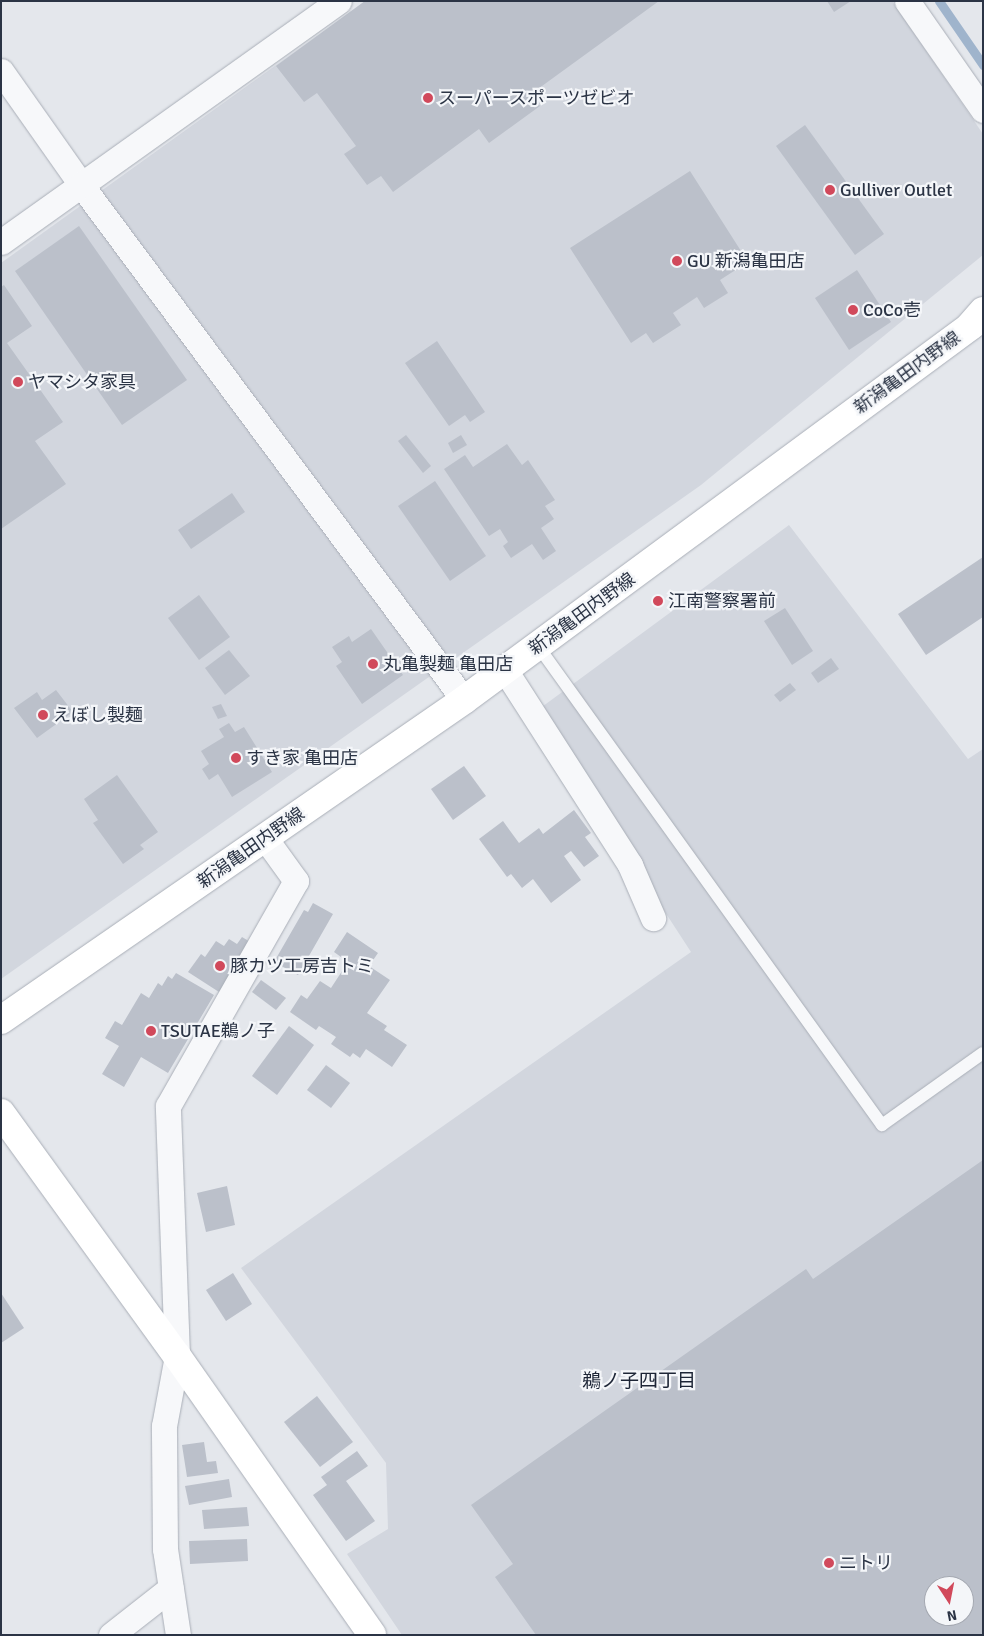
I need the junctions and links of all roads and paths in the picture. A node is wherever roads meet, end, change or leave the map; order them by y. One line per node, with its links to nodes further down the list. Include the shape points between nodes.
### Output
1 (339, 1): 5 (street)
2 (907, 1): 4 (street)
3 (1, 71): 5 (street)
4 (983, 110)
5 (82, 186): 6 (street); 10 (street)
6 (1, 242)
7 (980, 319): 8 (main road, 新潟亀田内野線)
8 (538, 646): 9 (main road, 新潟亀田内野線); 14 (lane, via 882,1125)
9 (505, 670): 10 (main road, 新潟亀田内野線); 12 (street, via 630,865)
10 (464, 700): 11 (main road, 新潟亀田内野線)
11 (265, 838): 13 (main road, 新潟亀田内野線); 16 (street, via 296,881 168,1106)
12 (653, 918)
13 (1, 1020)
14 (983, 1053)
15 (1, 1113): 16 (main road)
16 (177, 1356): 17 (street, via 164,1426 165,1549); 20 (main road)
17 (171, 1588): 18 (street); 19 (street)
18 (111, 1635)
19 (178, 1635)
20 (372, 1635)

